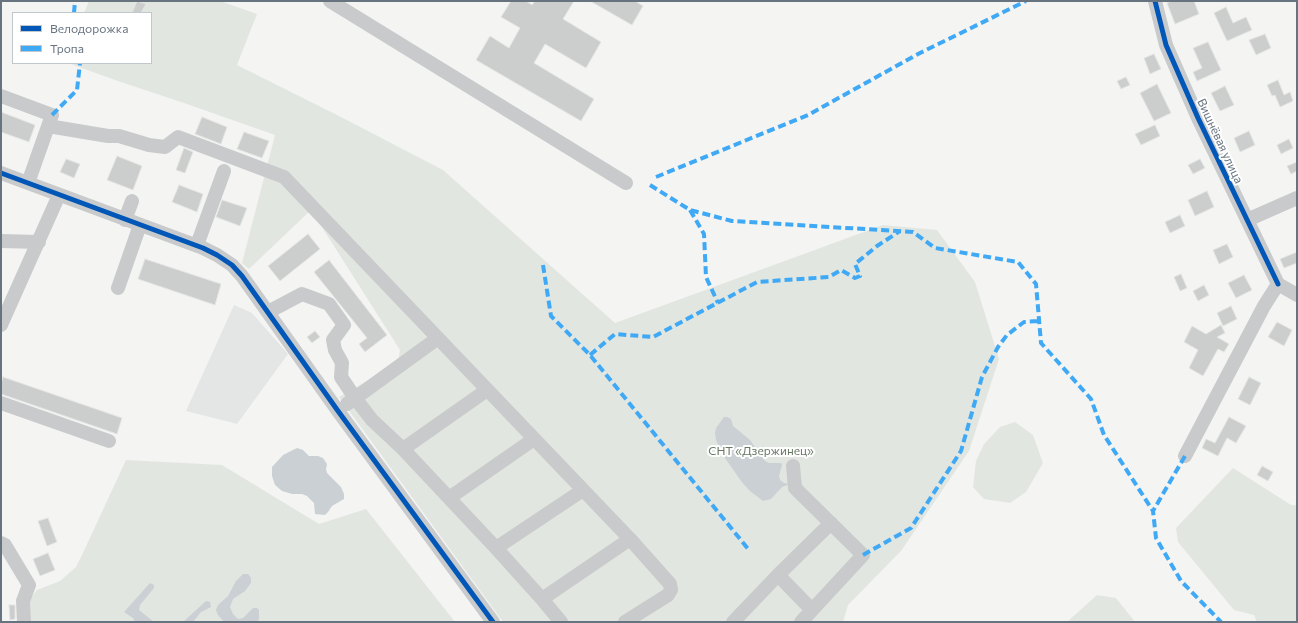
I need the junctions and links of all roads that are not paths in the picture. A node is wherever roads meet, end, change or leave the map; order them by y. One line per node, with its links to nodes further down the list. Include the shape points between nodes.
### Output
1 (330, 1): 8 (street)
2 (1155, 1): 13 (street, Вишнёвая улица, via 1166,45)
3 (1, 96): 4 (street, via 52,115)
4 (48, 126): 7 (street); 23 (street, via 119,136 165,147 178,137 284,177)
5 (224, 171): 17 (street)
6 (1, 173): 7 (street)
7 (28, 183): 9 (street)
8 (626, 183)
9 (59, 195): 12 (street); 16 (street)
10 (1297, 198): 13 (street)
11 (132, 201): 12 (street)
12 (125, 220): 14 (street)
13 (1247, 220): 18 (street, Вишнёвая улица)
14 (140, 225): 17 (street); 19 (street)
15 (1, 241): 16 (street)
16 (39, 242): 22 (street)
17 (197, 246): 21 (street, via 217,255 239,271)
18 (1278, 284): 20 (street); 31 (street)
19 (118, 288)
20 (1297, 295)
21 (268, 312): 25 (street, via 302,294 329,304 344,325 333,340 342,363 341,377); 27 (street)
22 (1, 326)
23 (438, 338): 24 (street); 25 (street)
24 (487, 390): 28 (street); 30 (street)
25 (355, 398): 27 (street); 30 (street, via 372,420)
26 (1, 403): 29 (street)
27 (338, 410): 43 (street)
28 (534, 439): 33 (street); 34 (street)
29 (109, 441)
30 (403, 449): 34 (street)
31 (1185, 456)
32 (793, 466): 35 (street, via 795,488)
33 (583, 490): 36 (street); 38 (street)
34 (449, 498): 38 (street)
35 (831, 523): 39 (street); 41 (street, via 863,555)
36 (630, 539): 40 (street); 45 (street, via 670,584 672,590)
37 (1, 543): 42 (street, via 5,545 29,585 24,601)
38 (496, 548): 40 (street)
39 (778, 575): 41 (street); 46 (street)
40 (542, 599): 44 (street)
41 (812, 610): 47 (street)
42 (24, 622)
43 (493, 622)
44 (561, 622)
45 (625, 622)
46 (733, 622)
47 (801, 622)

